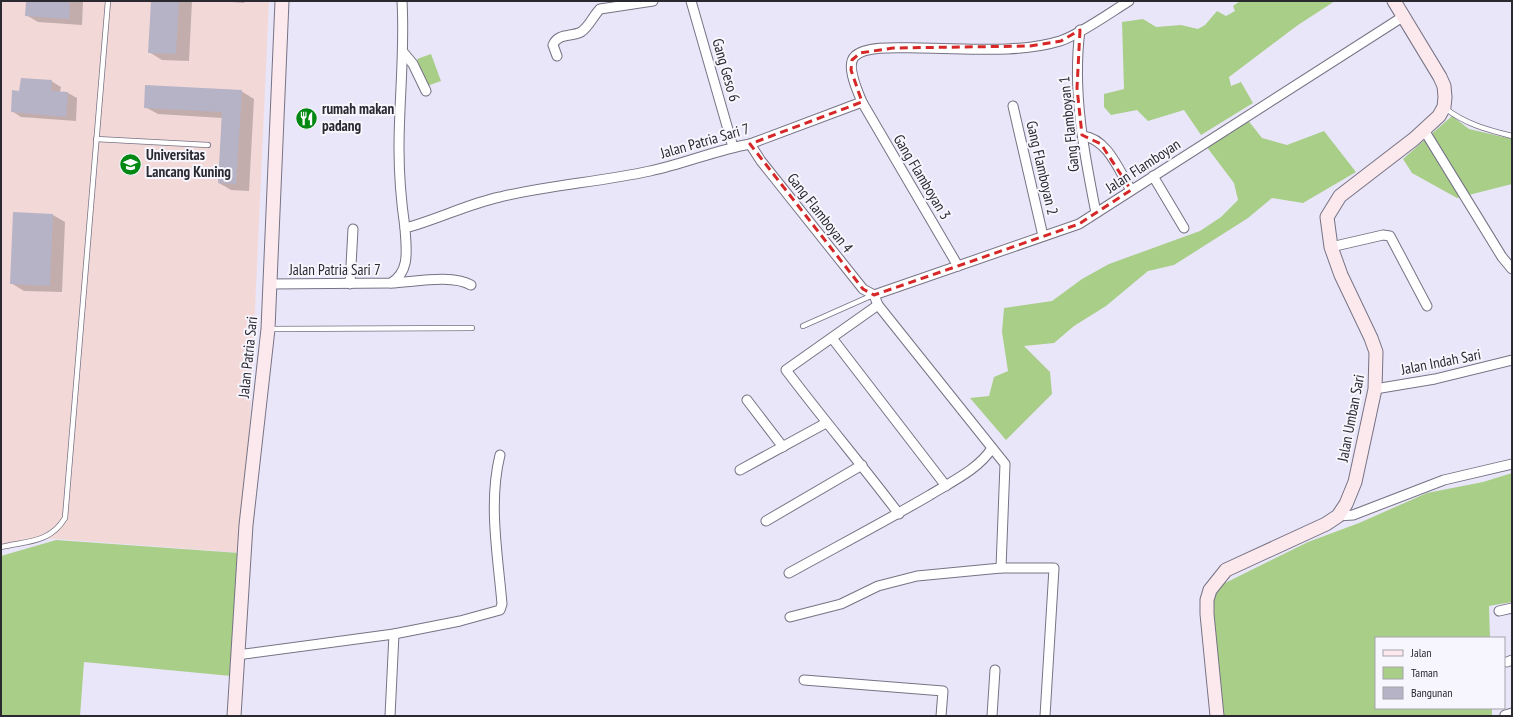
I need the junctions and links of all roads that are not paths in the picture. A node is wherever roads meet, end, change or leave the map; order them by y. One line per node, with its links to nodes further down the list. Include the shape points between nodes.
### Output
1 (108, 1): 19 (lane)
2 (282, 1): 34 (street, Jalan Patria Sari)
3 (402, 1): 10 (street)
4 (653, 1): 11 (street, via 600,10 582,31 555,40 553,45)
5 (691, 1): 22 (street, Gang Geso 6)
6 (1129, 1): 9 (street)
7 (1394, 1): 8 (street)
8 (1404, 16): 15 (street, via 1444,86); 23 (street, Jalan Flamboyan)
9 (1080, 30): 13 (street, via 1061,41 1030,46 893,48 860,53 852,60 851,70); 17 (street, Gang Flamboyan 1, via 1077,88)
10 (403, 52): 12 (street, via 413,64); 26 (street, via 399,184)
11 (557, 56)
12 (426, 91)
13 (862, 102): 20 (street, Jalan Patria Sari 7); 31 (street, Gang Flamboyan 3)
14 (1014, 106): 29 (street, Gang Flamboyan 2)
15 (1444, 107): 16 (street, Jalan Umban Sari, via 1439,116); 18 (lane, via 1456,117 1475,126)
16 (1424, 130): 30 (street, Jalan Umban Sari, via 1340,196 1327,216); 32 (street, via 1502,257)
17 (1083, 136): 24 (street, via 1101,144); 25 (street, Gang Flamboyan 1, via 1084,154)
18 (1512, 136)
19 (96, 139): 21 (lane); 58 (lane, via 65,518 59,529 51,535)
20 (750, 144): 22 (street, Jalan Patria Sari 7); 37 (street, Gang Flamboyan 4, via 863,289)
21 (208, 145)
22 (733, 147): 26 (street, Jalan Patria Sari 7, via 650,171 498,197)
23 (1153, 176): 24 (street, Jalan Flamboyan); 27 (street)
24 (1131, 190): 25 (street, Jalan Flamboyan)
25 (1096, 213): 29 (street, Jalan Flamboyan, via 1078,224)
26 (405, 228): 33 (street, Jalan Patria Sari 7, via 406,261 403,273)
27 (1184, 228)
28 (353, 229): 35 (street)
29 (1043, 236): 31 (street, Jalan Flamboyan)
30 (1331, 247): 39 (street, via 1388,235); 45 (street, Jalan Umban Sari, via 1341,276 1376,352)
31 (958, 266): 37 (street, Jalan Flamboyan)
32 (1512, 269)
33 (391, 283): 35 (street, Jalan Patria Sari 7); 36 (street, via 447,280)
34 (269, 284): 35 (street, Jalan Patria Sari 7); 42 (street, Jalan Patria Sari)
35 (350, 284)
36 (472, 285)
37 (874, 295): 38 (street); 40 (lane)
38 (878, 306): 43 (street); 49 (street)
39 (1427, 306)
40 (803, 326)
41 (472, 328): 42 (lane)
42 (268, 329): 65 (street, Jalan Patria Sari, via 246,525)
43 (832, 338): 47 (street, via 786,370); 54 (street)
44 (1512, 360): 45 (street, Jalan Indah Sari, via 1435,379)
45 (1375, 389): 56 (street, Jalan Umban Sari, via 1351,494)
46 (747, 400): 48 (street)
47 (826, 423): 48 (street); 52 (street)
48 (783, 447): 53 (street)
49 (992, 448): 54 (street, via 985,459); 59 (street, via 1005,464)
50 (500, 455): 64 (street, via 496,472 496,525 501,608 498,612 460,622)
51 (1512, 464): 56 (street, via 1444,480 1353,515)
52 (862, 465): 55 (street); 57 (street)
53 (740, 470)
54 (946, 486): 55 (street)
55 (899, 514): 60 (street)
56 (1338, 516): 73 (street, via 1226,570 1210,590 1207,614)
57 (766, 521)
58 (1, 546)
59 (1001, 568): 63 (street, via 917,576 878,586 841,604); 72 (street, via 1054,568)
60 (788, 573)
61 (1512, 608): 62 (street)
62 (1499, 611)
63 (790, 617)
64 (394, 634): 65 (street); 69 (street)
65 (237, 655): 68 (street, Jalan Patria Sari)
66 (995, 670): 71 (street)
67 (804, 680): 70 (street, via 943,691)
68 (234, 716)
69 (390, 716)
70 (941, 716)
71 (992, 716)
72 (1045, 716)
73 (1218, 716)

